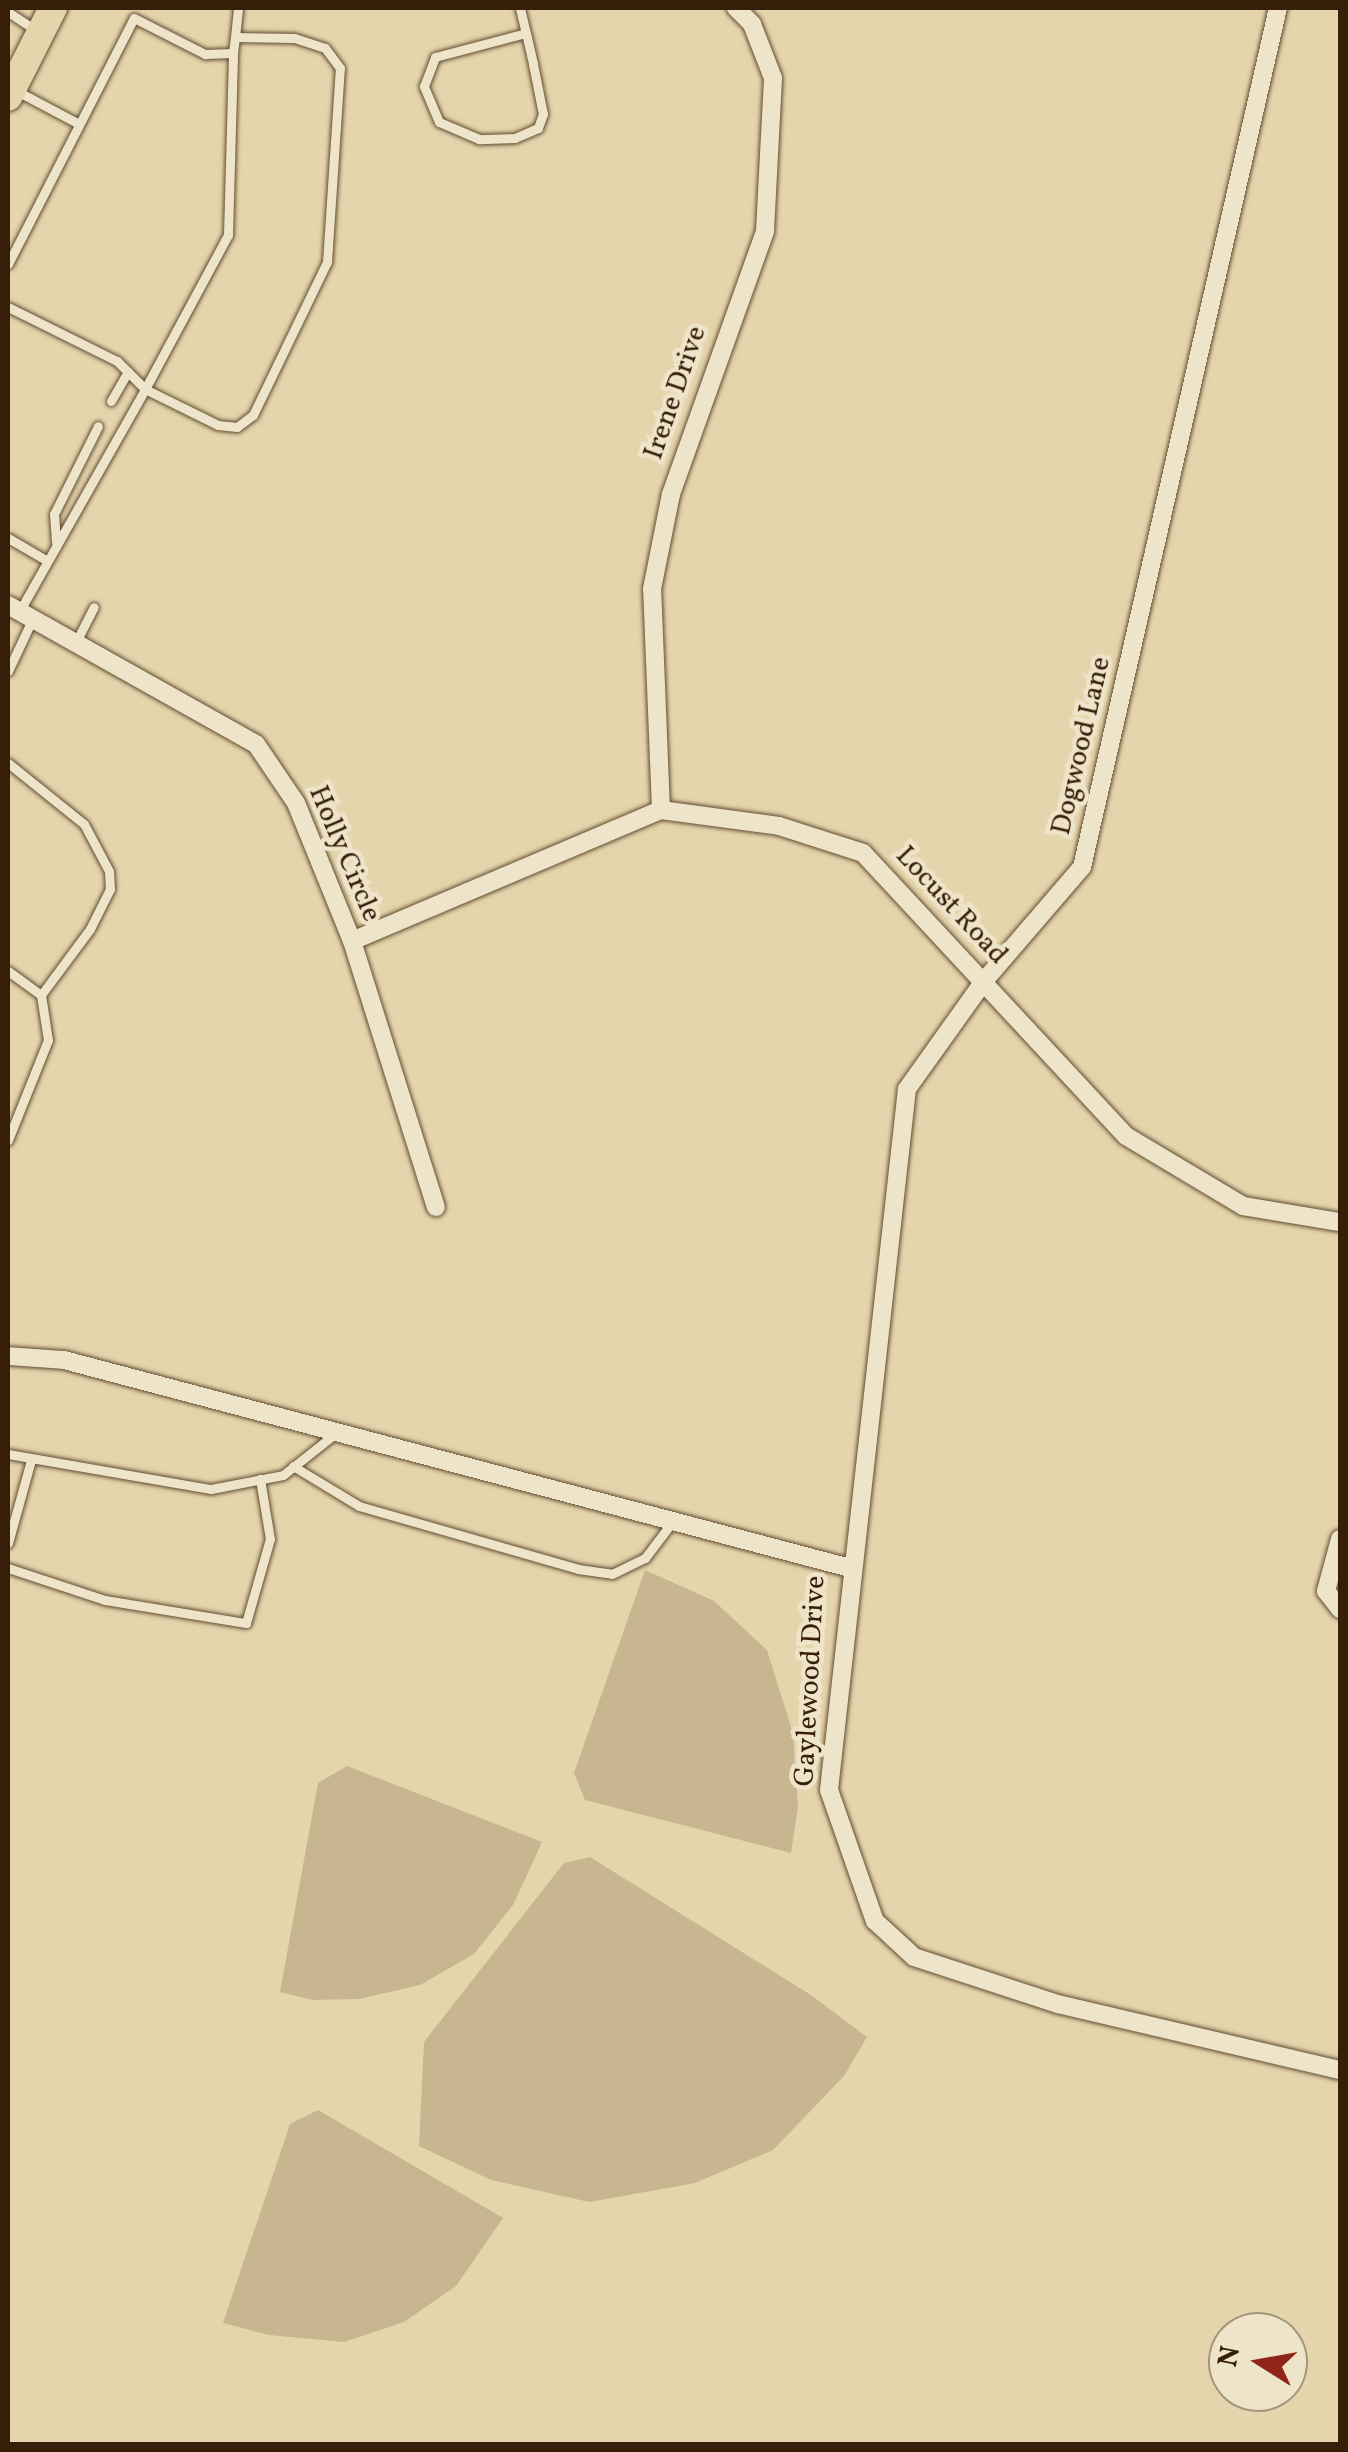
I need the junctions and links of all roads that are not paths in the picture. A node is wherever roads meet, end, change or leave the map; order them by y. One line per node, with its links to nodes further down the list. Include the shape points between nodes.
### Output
1 (53, 8): 7 (main road)
2 (238, 8): 9 (lane)
3 (520, 8): 8 (lane)
4 (736, 8): 27 (street, Irene Drive, via 752,24 773,78 765,231 671,494 652,589)
5 (1278, 8): 30 (street, Dogwood Lane, via 1082,868)
6 (8, 12): 7 (lane)
7 (40, 33): 11 (main road)
8 (526, 33): 8 (lane, via 543,114 538,128 516,138 479,140 439,122 424,86 435,57)
9 (235, 37): 10 (lane); 16 (lane, via 294,38 325,48 340,68 326,262 253,415 237,427 218,425)
10 (234, 53): 12 (lane, via 205,54 134,18); 16 (lane, via 228,234)
11 (9, 91): 12 (lane)
12 (79, 124): 13 (lane)
13 (8, 264)
14 (8, 307): 15 (lane)
15 (128, 372): 16 (lane); 17 (lane)
16 (146, 390): 20 (lane)
17 (111, 402)
18 (98, 426): 20 (lane, via 54,514)
19 (8, 538): 21 (lane)
20 (56, 544): 21 (lane)
21 (46, 560): 23 (lane)
22 (94, 608): 24 (lane)
23 (19, 612): 24 (street, Holly Circle); 25 (lane)
24 (74, 644): 28 (street, Holly Circle, via 256,744 296,803)
25 (8, 671)
26 (8, 763): 31 (lane, via 84,824 109,871 110,888 90,929)
27 (661, 810): 28 (street); 30 (street, Locust Road, via 779,826 863,854)
28 (352, 941): 33 (street, Holly Circle)
29 (8, 971): 31 (lane)
30 (984, 981): 34 (street, Locust Road, via 1126,1136 1244,1206); 45 (street, Dogwood Lane, via 907,1090)
31 (41, 994): 32 (lane, via 48,1040)
32 (8, 1140)
33 (436, 1207)
34 (1340, 1222)
35 (8, 1356): 36 (street, Gaylewood Drive, via 64,1360)
36 (337, 1432): 39 (lane); 41 (street, Gaylewood Drive)
37 (8, 1454): 38 (lane)
38 (32, 1460): 40 (lane, via 210,1489); 43 (lane)
39 (294, 1466): 40 (lane); 41 (lane, via 359,1506 578,1570 612,1574 645,1558)
40 (260, 1479): 44 (lane, via 270,1539 246,1623 105,1600)
41 (673, 1521): 45 (street, Gaylewood Drive)
42 (1340, 1539): 46 (street, via 1326,1591)
43 (8, 1543)
44 (8, 1568)
45 (850, 1568): 47 (street, Gaylewood Drive, via 829,1790 875,1921 914,1957 1058,2004)
46 (1340, 1608)
47 (1340, 2070)

